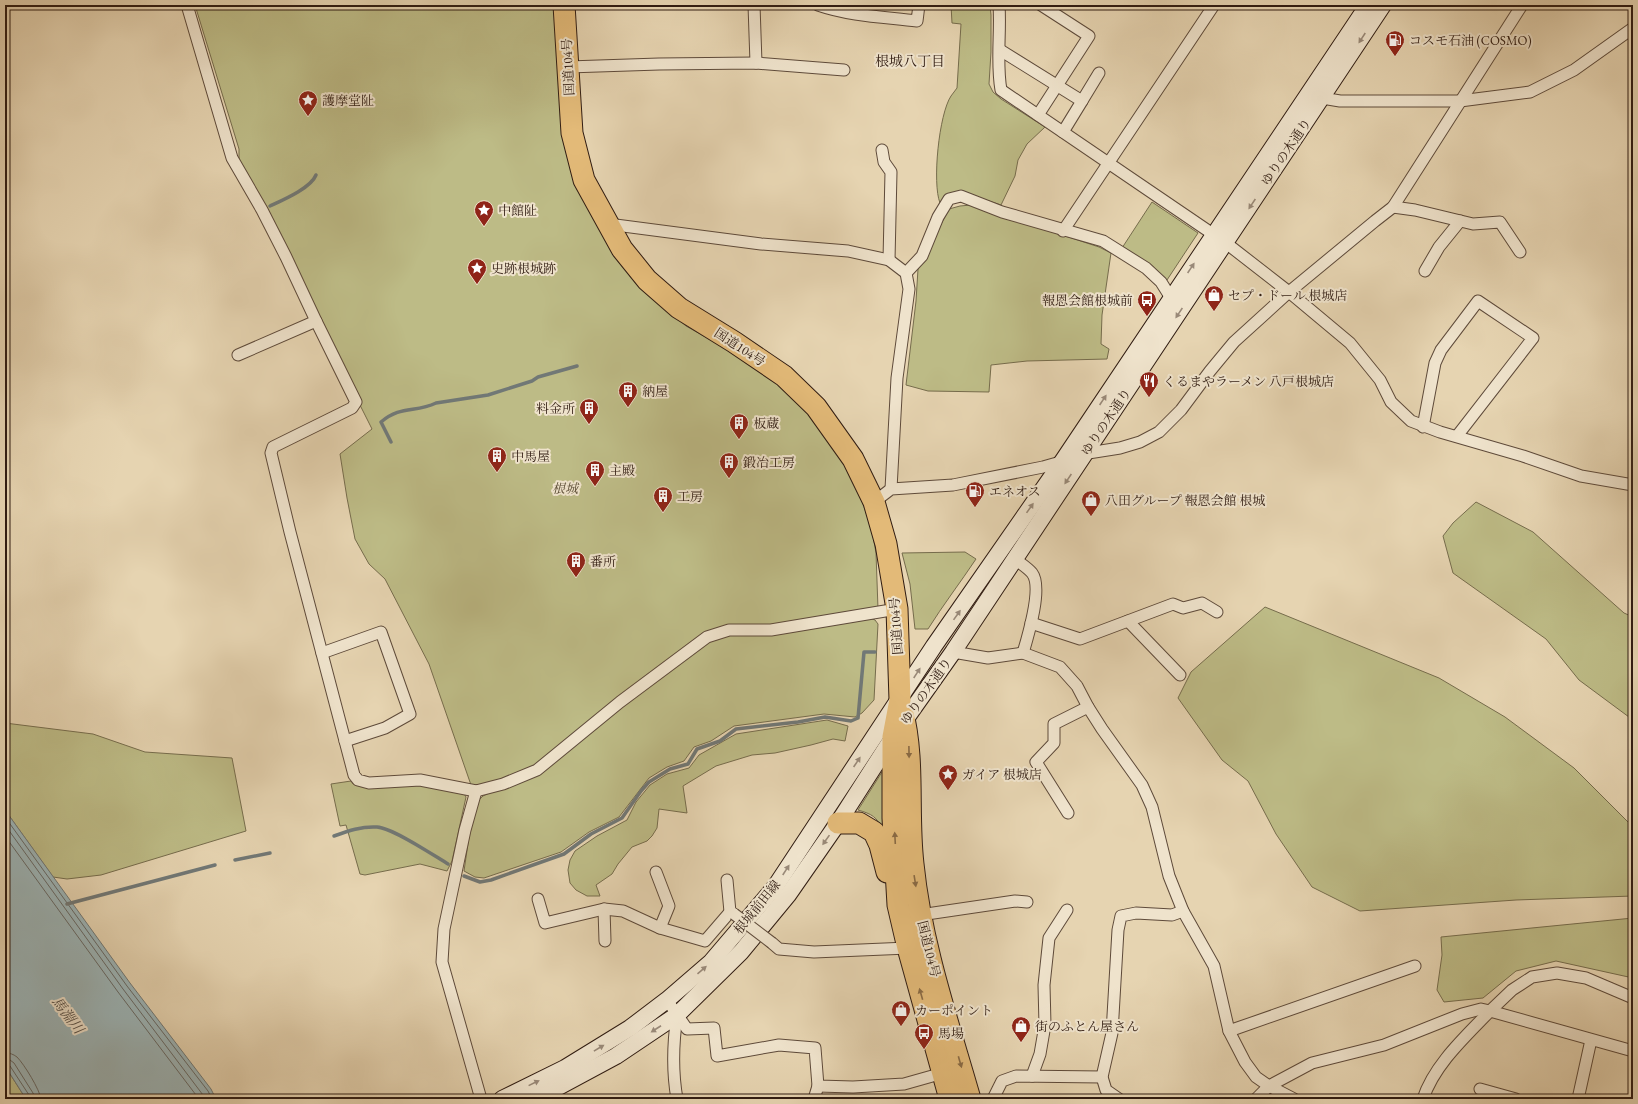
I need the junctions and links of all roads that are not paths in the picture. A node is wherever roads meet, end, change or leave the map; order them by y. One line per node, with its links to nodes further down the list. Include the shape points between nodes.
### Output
1 (186, 5): 38 (street, via 232,158 262,210)
2 (564, 5): 16 (highway, 国道104号)
3 (754, 5): 15 (street)
4 (818, 5): 12 (street, via 839,12)
5 (919, 5): 12 (street, via 917,21)
6 (999, 5): 14 (street)
7 (1042, 5): 19 (street, via 1089,36)
8 (1213, 5): 26 (street)
9 (1368, 5): 20 (street, ゆりの木通り)
10 (1383, 5): 20 (street, ゆりの木通り, one-way to 20)
11 (1522, 5): 22 (street)
12 (860, 10)
13 (1633, 28): 22 (street, via 1574,70 1530,92)
14 (1000, 50): 19 (street); 23 (street, via 998,76 1001,90)
15 (756, 63): 16 (street); 17 (street)
16 (568, 67): 29 (highway, 国道104号, via 572,133 584,180)
17 (844, 70)
18 (1099, 73): 21 (street)
19 (1058, 86): 21 (street); 23 (street)
20 (1317, 94): 22 (street, via 1340,101); 31 (street, ゆりの木通り)
21 (1082, 101): 24 (street)
22 (1460, 101): 27 (street)
23 (1038, 115): 24 (street)
24 (1063, 132): 26 (street)
25 (882, 150): 33 (street, via 884,162 891,172)
26 (1108, 162): 30 (street); 31 (street)
27 (1393, 207): 28 (street); 36 (street)
28 (1460, 221): 32 (street, via 1473,224 1500,222); 34 (street, via 1439,247)
29 (608, 224): 33 (street, via 761,244 848,251); 46 (highway, 国道104号, via 622,249 647,280 679,308 784,376 816,407 853,459)
30 (1063, 231): 35 (street, via 961,196 949,199 938,217 922,256); 37 (street, via 1103,241 1125,254 1161,282)
31 (1220, 239): 36 (street); 37 (street, ゆりの木通り, one-way to 31); 42 (street, ゆりの木通り, one-way to 42)
32 (1520, 252)
33 (889, 260): 35 (street)
34 (1425, 271)
35 (906, 274): 45 (street, via 909,288 897,378)
36 (1289, 292): 40 (street, via 1350,343 1380,380 1391,402 1403,415); 42 (street, via 1234,342 1181,410 1159,432 1140,442 1120,448)
37 (1171, 298): 43 (street, ゆりの木通り, one-way to 37)
38 (316, 321): 39 (street); 53 (street, via 356,402 352,408 273,447 271,454)
39 (238, 355)
40 (1423, 427): 41 (street); 41 (street, via 1435,363 1441,350 1478,301 1533,338)
41 (1457, 436): 44 (street, via 1581,476)
42 (1085, 453): 43 (street); 47 (street, ゆりの木通り, one-way to 47)
43 (1062, 462): 45 (street, via 954,485); 56 (street, ゆりの木通り, one-way to 43, via 934,646)
44 (1633, 485)
45 (891, 489): 46 (street)
46 (874, 502): 48 (highway, 国道104号, via 886,544)
47 (1015, 559): 51 (street, via 1033,573 1037,589); 52 (street, ゆりの木通り)
48 (897, 609): 56 (highway, 国道104号); 61 (street, via 771,630 730,630 708,637 620,702 537,770 503,784)
49 (1217, 612): 50 (street, via 1202,603 1183,608 1173,604)
50 (1128, 621): 51 (street, via 1080,639); 55 (street)
51 (1031, 623): 54 (street)
52 (953, 652): 54 (street, via 988,658); 58 (street, ゆりの木通り)
53 (322, 653): 60 (street); 60 (street, via 381,632 410,714 385,728)
54 (1024, 653): 57 (street, via 1060,666 1077,686)
55 (1180, 675)
56 (900, 700): 58 (highway, 国道104号); 59 (highway, 国道104号); 79 (street, 根城前田線, one-way to 56, via 711,962 775,887)
57 (1088, 707): 62 (street, via 1054,724 1054,742 1036,762); 71 (street, via 1142,785 1152,807 1169,876)
58 (905, 720): 59 (street, ゆりの木通り); 73 (highway, 国道104号, one-way to 73, via 909,746 911,841)
59 (893, 737): 63 (street, 根城前田線); 68 (highway, 国道104号, one-way to 59, via 893,818)
60 (345, 741): 61 (street, via 354,775 358,780 369,783 420,780)
61 (476, 791): 92 (street, via 444,930 442,962)
62 (1068, 813)
63 (838, 823): 68 (highway, via 859,823 874,832); 81 (street, 根城前田線, one-way to 81, via 788,895 741,952)
64 (656, 872): 74 (street, via 669,906)
65 (727, 880): 72 (street)
66 (538, 899): 69 (street, via 545,923)
67 (1027, 902): 73 (street, via 1014,901)
68 (898, 905): 76 (highway, 国道104号)
69 (604, 909): 74 (street, via 623,910); 75 (street)
70 (1067, 910): 87 (street, via 1049,938 1044,985 1045,1025 1040,1054)
71 (1184, 911): 82 (street, via 1214,966); 88 (street, via 1172,915 1136,913 1121,916 1112,1034)
72 (732, 913): 74 (street, via 705,941); 76 (street, bridge, via 779,949 814,952)
73 (920, 915): 98 (highway, 国道104号, one-way to 98)
74 (660, 928)
75 (605, 941)
76 (908, 948): 85 (highway, 国道104号, one-way to 76)
77 (1415, 966): 82 (street)
78 (1633, 998): 80 (street, via 1586,978 1557,973 1532,977 1512,990)
79 (667, 1000): 81 (street); 86 (street, 根城前田線, one-way to 79)
80 (1490, 1011): 83 (street); 90 (street, via 1481,1008 1384,1045 1312,1063); 103 (street, via 1450,1054 1427,1085)
81 (677, 1016): 86 (street, 根城前田線, one-way to 86, via 616,1056); 89 (street, via 687,1029 714,1028 717,1056 779,1045 815,1048); 95 (street, via 673,1040)
82 (1229, 1031): 90 (street, via 1245,1062 1256,1077)
83 (1591, 1040): 84 (street); 105 (street)
84 (1633, 1051)
85 (943, 1073): 89 (street, via 904,1084); 97 (highway, 国道104号)
86 (569, 1074): 93 (street, one-way to 86); 94 (street)
87 (1032, 1076): 88 (street); 99 (street, via 1016,1076 1002,1081)
88 (1102, 1076): 100 (street, via 1106,1090)
89 (818, 1086): 96 (street)
90 (1269, 1086): 101 (street); 102 (street)
91 (1480, 1089): 104 (street)
92 (481, 1099)
93 (502, 1099)
94 (536, 1099)
95 (677, 1099)
96 (814, 1099)
97 (950, 1099)
98 (970, 1099)
99 (995, 1099)
100 (1119, 1099)
101 (1256, 1099)
102 (1294, 1099)
103 (1423, 1099)
104 (1516, 1099)
105 (1578, 1099)

